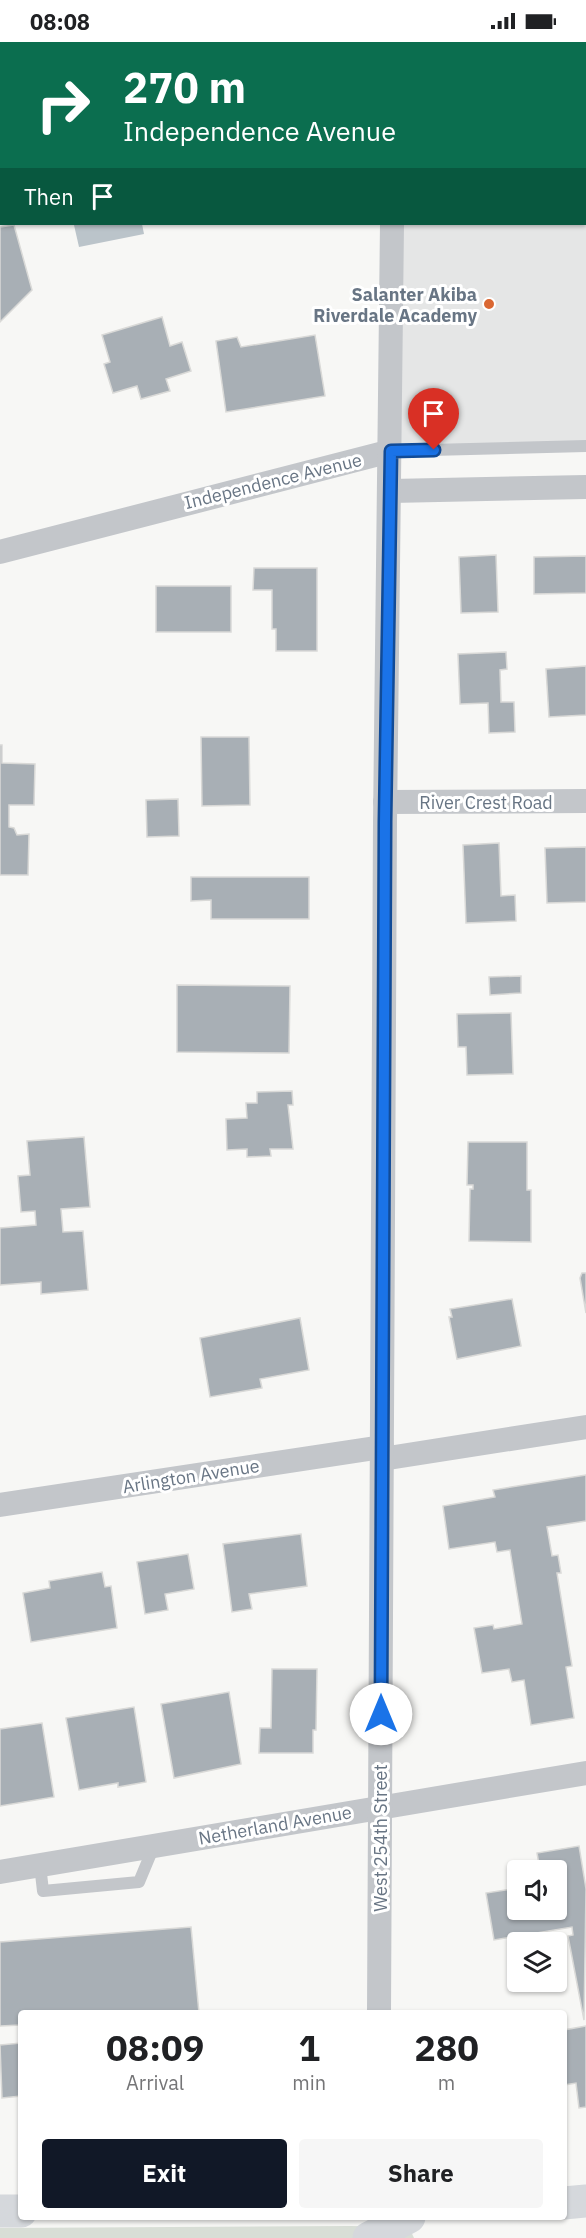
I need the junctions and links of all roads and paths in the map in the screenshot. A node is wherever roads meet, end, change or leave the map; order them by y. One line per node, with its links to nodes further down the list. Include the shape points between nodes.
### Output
1 (392, 225): 3 (street, West 254th Street)
2 (586, 446): 3 (lane, Independence Avenue)
3 (391, 451): 5 (street, West 254th Street); 6 (street, Independence Avenue)
4 (586, 487): 5 (street)
5 (391, 491): 8 (street, West 254th Street)
6 (0, 552)
7 (586, 801): 8 (street, River Crest Road)
8 (385, 802): 10 (street, West 254th Street)
9 (586, 1427): 10 (street, Arlington Avenue)
10 (382, 1453): 11 (street, Arlington Avenue); 13 (street, West 254th Street)
11 (0, 1505)
12 (586, 1773): 13 (street, Netherland Avenue)
13 (381, 1807): 14 (street, Netherland Avenue); 17 (street, West 254th Street)
14 (154, 1846): 15 (street, Netherland Avenue); 15 (lane, via 139,1882 43,1891)
15 (40, 1865): 16 (street, Netherland Avenue)
16 (0, 1872)
17 (379, 2010)
18 (586, 2201): 19 (main road)
19 (567, 2203)
20 (0, 2211): 21 (main road)
21 (18, 2211)
22 (404, 2220): 24 (main road)
23 (412, 2220): 25 (main road)
24 (369, 2238)
25 (424, 2238)

